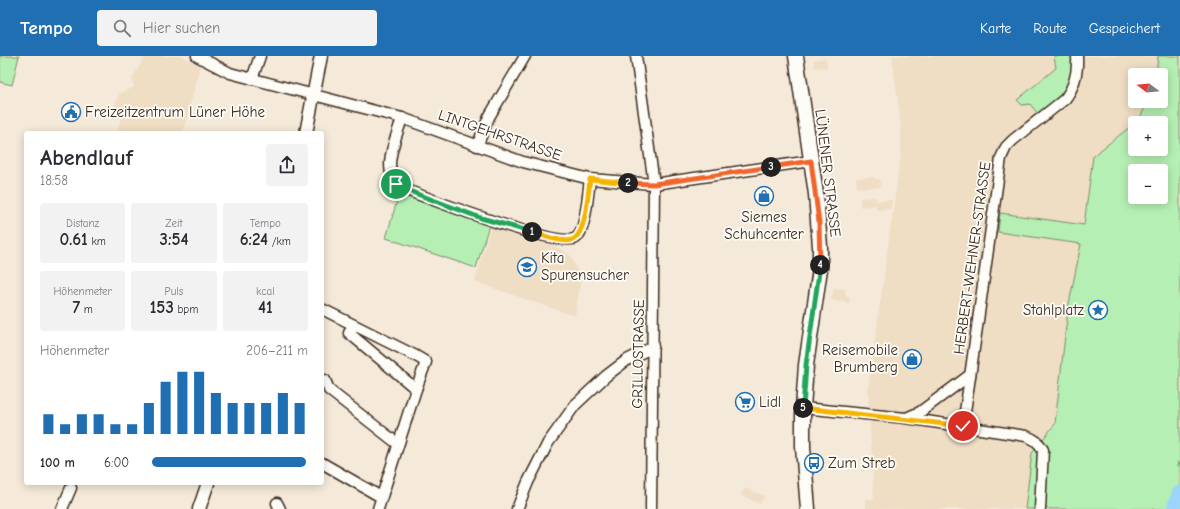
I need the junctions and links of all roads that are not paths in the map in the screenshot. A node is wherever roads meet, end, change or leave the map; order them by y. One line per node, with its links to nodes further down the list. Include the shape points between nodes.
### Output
1 (197, 56): 8 (street, LINTGEHRSTRASSE, via 218,68)
2 (260, 56): 8 (street)
3 (321, 56): 9 (street)
4 (525, 56): 12 (street, via 489,117)
5 (636, 56): 15 (street, GRILLOSTRASSE)
6 (796, 56): 13 (main road, LÜNENER STRASSE)
7 (1077, 56): 19 (street, HERBERT-WEHNER-STRASSE, via 1077,72 1065,99 1013,140 1000,158)
8 (252, 79): 9 (street, LINTGEHRSTRASSE)
9 (313, 94): 10 (street, LINTGEHRSTRASSE); 11 (street)
10 (402, 118): 12 (street, LINTGEHRSTRASSE); 14 (street, via 390,163 390,175 396,184 481,218 552,238 571,240 582,228)
11 (306, 131)
12 (477, 146): 14 (street, LINTGEHRSTRASSE, via 522,162)
13 (811, 161): 15 (street, LINTGEHRSTRASSE); 22 (main road, LÜNENER STRASSE, via 819,222 820,262)
14 (590, 179): 15 (street, LINTGEHRSTRASSE)
15 (654, 184): 18 (street, GRILLOSTRASSE)
16 (324, 310): 17 (street)
17 (353, 325): 21 (street, via 349,333); 21 (street, via 426,362)
18 (653, 347): 33 (street, via 627,360 575,405 548,443); 34 (street, GRILLOSTRASSE)
19 (970, 375): 23 (street, HERBERT-WEHNER-STRASSE, via 920,412); 24 (street, HERBERT-WEHNER-STRASSE)
20 (325, 380): 25 (street, via 329,390)
21 (416, 389): 25 (street)
22 (803, 408): 23 (street); 35 (main road, LÜNENER STRASSE)
23 (906, 418): 24 (street)
24 (963, 426): 36 (street, via 1026,436 1040,444 1044,459)
25 (398, 444): 29 (street)
26 (324, 464): 29 (street)
27 (207, 485): 31 (street)
28 (71, 488): 30 (street)
29 (381, 497): 32 (street)
30 (62, 509)
31 (199, 509)
32 (378, 509)
33 (517, 509)
34 (651, 509)
35 (808, 509)
36 (1040, 509)

